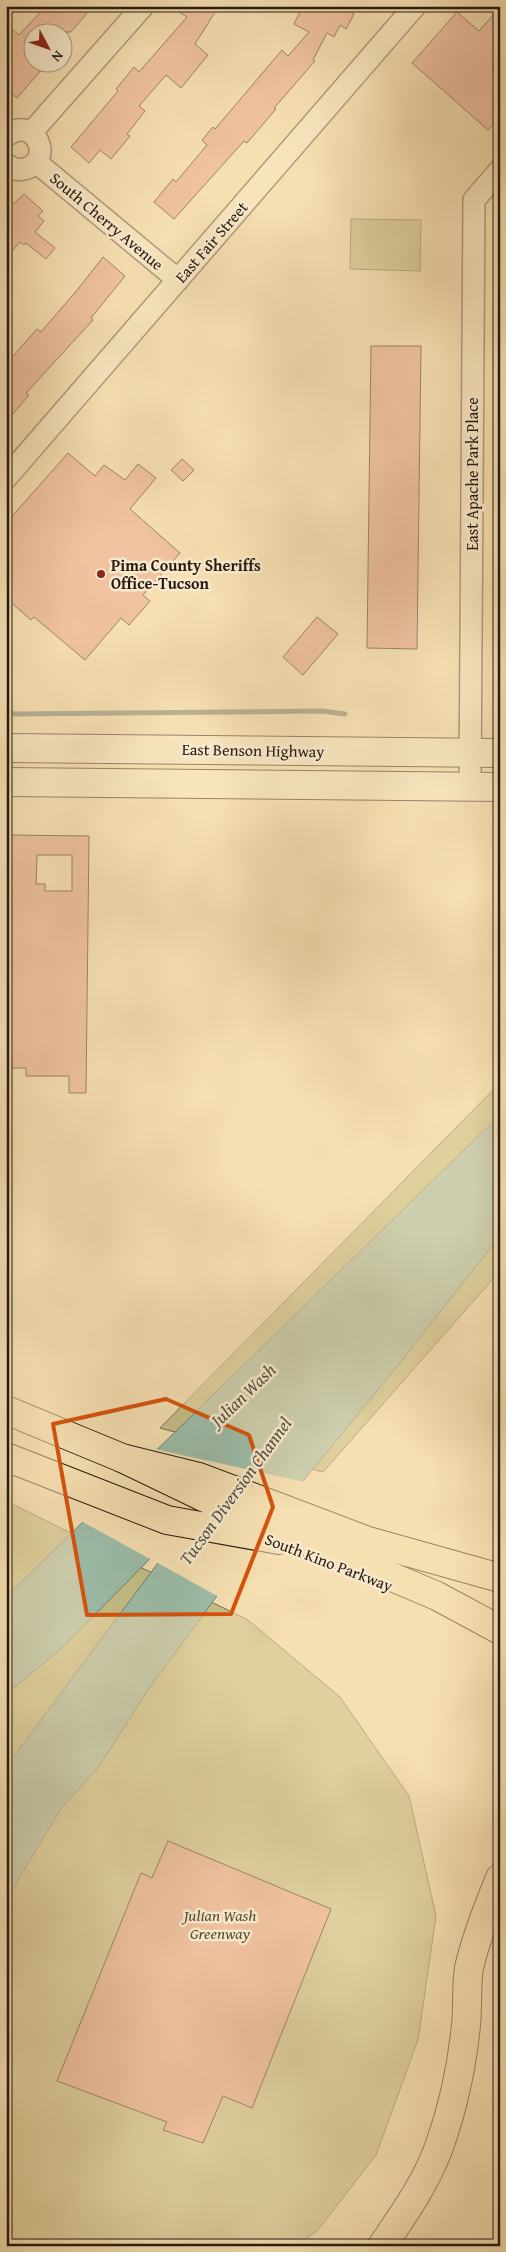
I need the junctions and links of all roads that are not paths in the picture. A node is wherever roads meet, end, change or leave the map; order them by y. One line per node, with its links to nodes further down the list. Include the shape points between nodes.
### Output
1 (143, 6): 3 (street)
2 (415, 6): 8 (street, East Fair Street)
3 (31, 133): 4 (street, via 19,130); 5 (street, via 40,150)
4 (7, 135)
5 (36, 162): 6 (street, via 20,170); 8 (street, South Cherry Avenue)
6 (6, 164)
7 (500, 170): 11 (street, East Apache Park Place, via 474,200)
8 (178, 280): 9 (street, East Fair Street)
9 (6, 478)
10 (6, 748): 11 (main road, East Benson Highway)
11 (471, 753): 12 (main road, East Benson Highway); 14 (street, East Apache Park Place)
12 (500, 753)
13 (6, 782): 14 (main road)
14 (470, 787): 15 (main road)
15 (500, 787)
16 (6, 1410): 18 (main road, via 122,1458 199,1478)
17 (6, 1457): 18 (main road, South Kino Parkway, via 167,1520)
18 (286, 1528): 19 (main road, via 368,1541); 20 (main road, South Kino Parkway, via 437,1596); 21 (main road, South Kino Parkway)
19 (500, 1578)
20 (500, 1630)
21 (500, 1644)
22 (500, 1878): 23 (main road, via 469,1969 462,2057 439,2148 424,2180)
23 (382, 2246)

